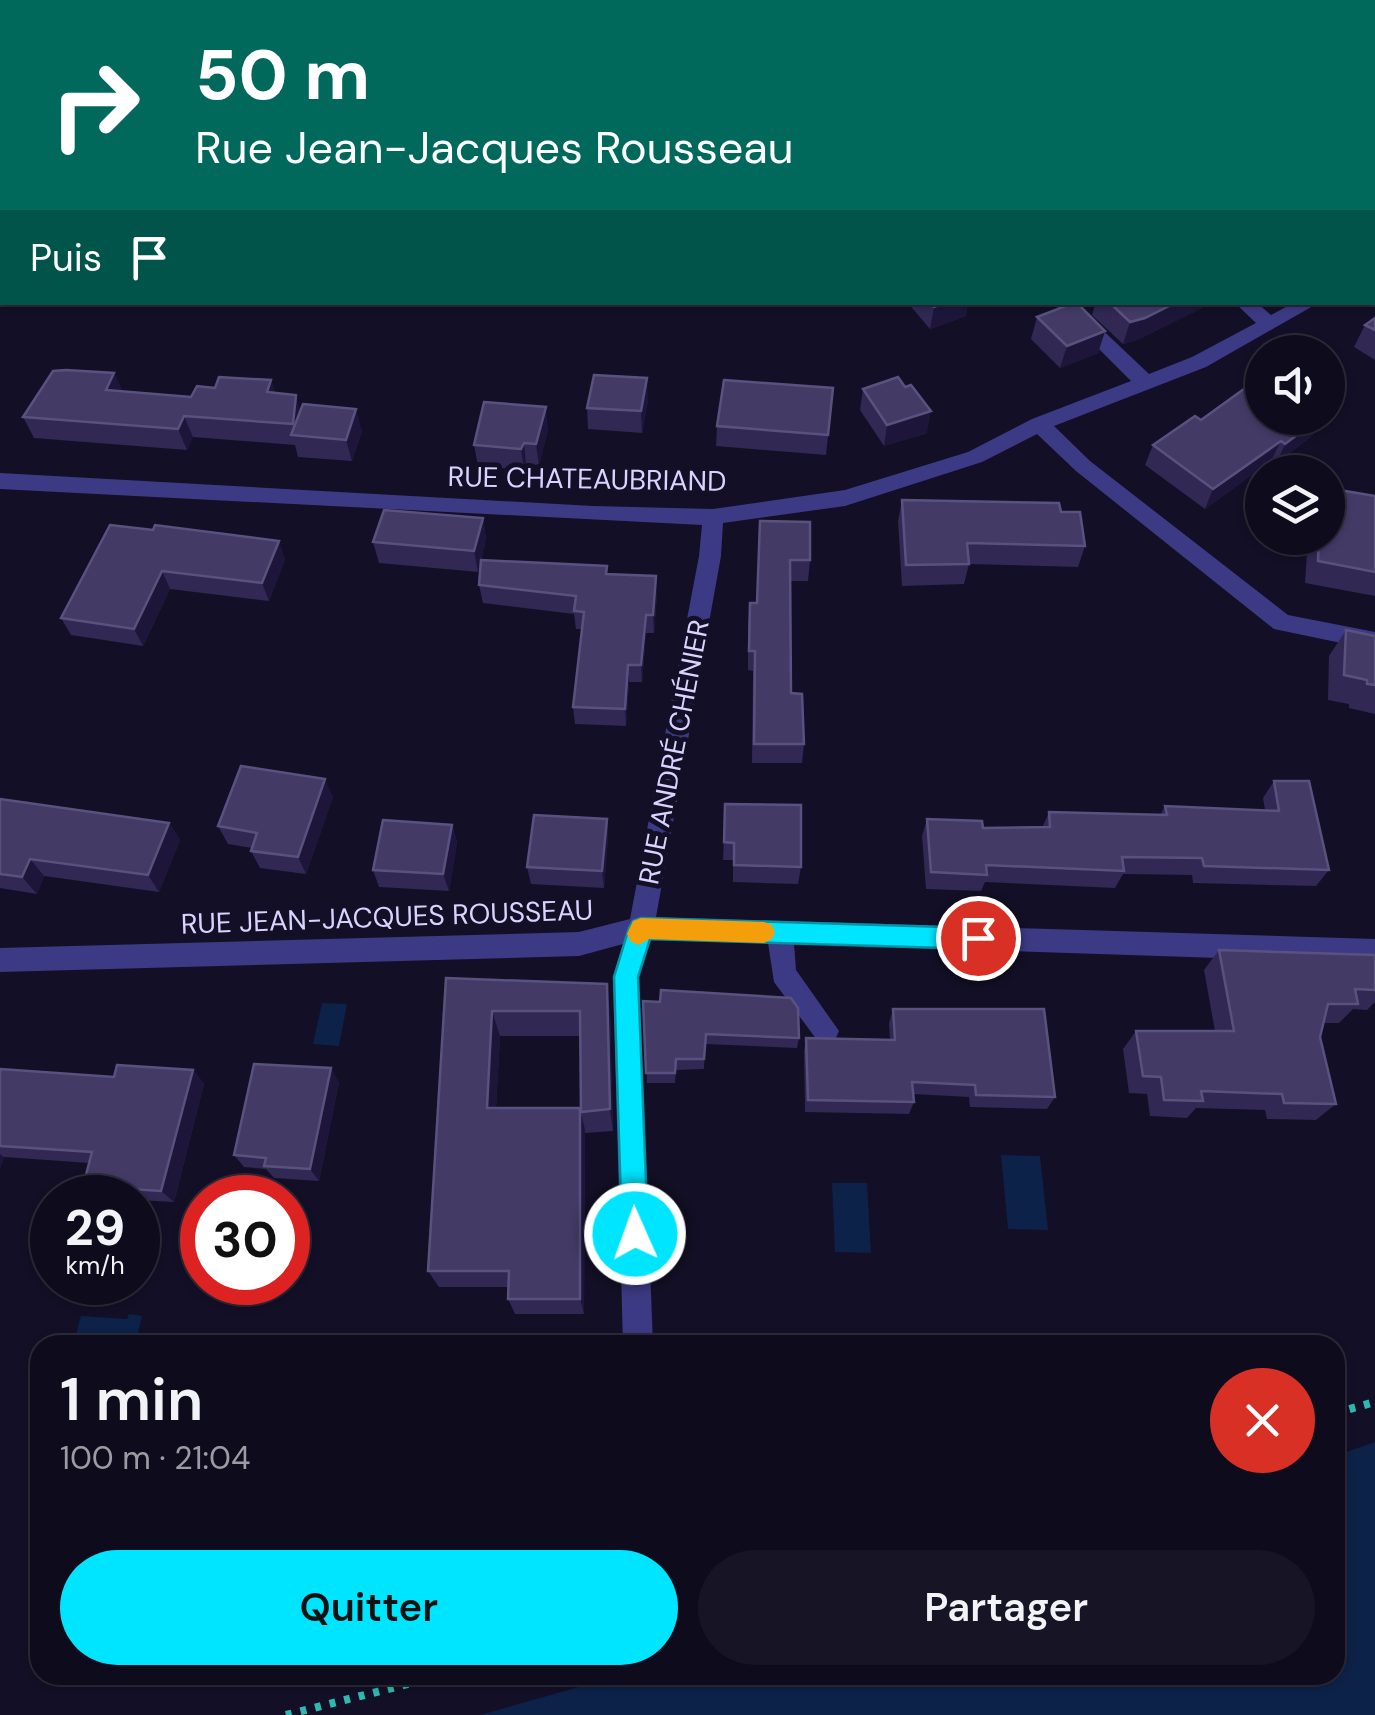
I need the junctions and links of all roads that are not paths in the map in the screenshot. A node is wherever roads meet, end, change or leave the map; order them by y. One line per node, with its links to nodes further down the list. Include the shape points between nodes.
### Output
1 (1064, 305): 5 (street)
2 (1247, 305): 4 (street)
3 (1306, 305): 4 (street, RUE CHATEAUBRIAND)
4 (1271, 324): 5 (street, RUE CHATEAUBRIAND)
5 (1146, 383): 6 (street, RUE CHATEAUBRIAND)
6 (1039, 424): 8 (street, RUE CHATEAUBRIAND, via 975,456 846,498); 9 (street, via 1282,623)
7 (0, 481): 8 (street, RUE CHATEAUBRIAND)
8 (713, 517): 10 (street, RUE ANDRÉ CHÉNIER)
9 (1375, 641)
10 (641, 928): 11 (street, RUE JEAN-JACQUES ROUSSEAU); 13 (street, RUE JEAN-JACQUES ROUSSEAU, via 578,944); 15 (street, RUE ANDRÉ CHÉNIER, via 626,977)
11 (780, 932): 12 (street, RUE JEAN-JACQUES ROUSSEAU); 14 (street, via 783,974)
12 (1375, 951)
13 (0, 960)
14 (826, 1031)
15 (638, 1335)

